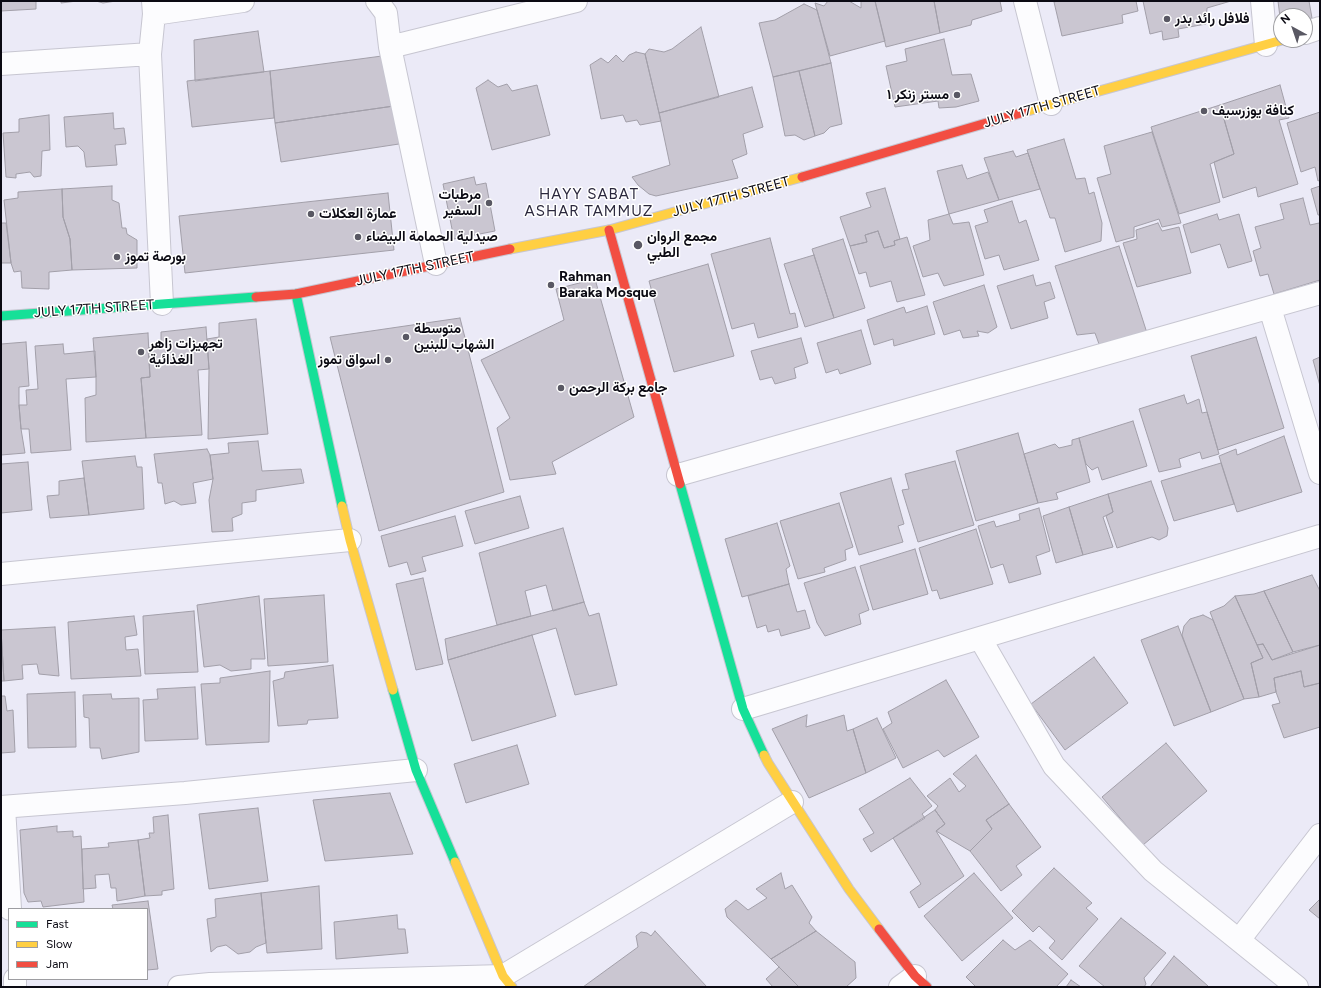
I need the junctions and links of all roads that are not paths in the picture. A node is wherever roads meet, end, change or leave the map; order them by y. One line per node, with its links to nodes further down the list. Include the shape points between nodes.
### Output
1 (243, 1): 6 (street)
2 (377, 1): 9 (street, via 386,13)
3 (576, 1): 9 (street)
4 (1025, 1): 12 (street)
5 (1262, 1): 7 (street)
6 (153, 7): 10 (street)
7 (1273, 39)
8 (1273, 42): 12 (street, JULY 17TH STREET)
9 (390, 47): 14 (street)
10 (150, 54): 11 (street); 17 (street)
11 (1, 64)
12 (1051, 104): 13 (street, JULY 17TH STREET, via 856,162)
13 (609, 230): 14 (street, JULY 17TH STREET); 21 (street)
14 (436, 264): 16 (street, JULY 17TH STREET)
15 (1320, 293): 18 (street)
16 (296, 294): 17 (street, JULY 17TH STREET); 23 (street)
17 (162, 304): 19 (street, JULY 17TH STREET)
18 (1270, 308): 20 (street); 21 (street)
19 (1, 316)
20 (1320, 473)
21 (678, 475): 26 (street)
22 (1320, 536): 25 (street)
23 (350, 540): 24 (street); 27 (street)
24 (1, 574)
25 (980, 638): 26 (street); 32 (street, via 1054,766 1153,871)
26 (743, 709): 28 (street, via 768,763)
27 (416, 770): 29 (street, via 185,793); 33 (street)
28 (792, 802): 33 (street); 34 (street)
29 (2, 807): 31 (street)
30 (1320, 835): 32 (street)
31 (10, 908)
32 (1239, 940): 37 (street)
33 (507, 981): 35 (street)
34 (914, 983)
35 (211, 985): 36 (street)
36 (179, 987)
37 (1297, 987)

